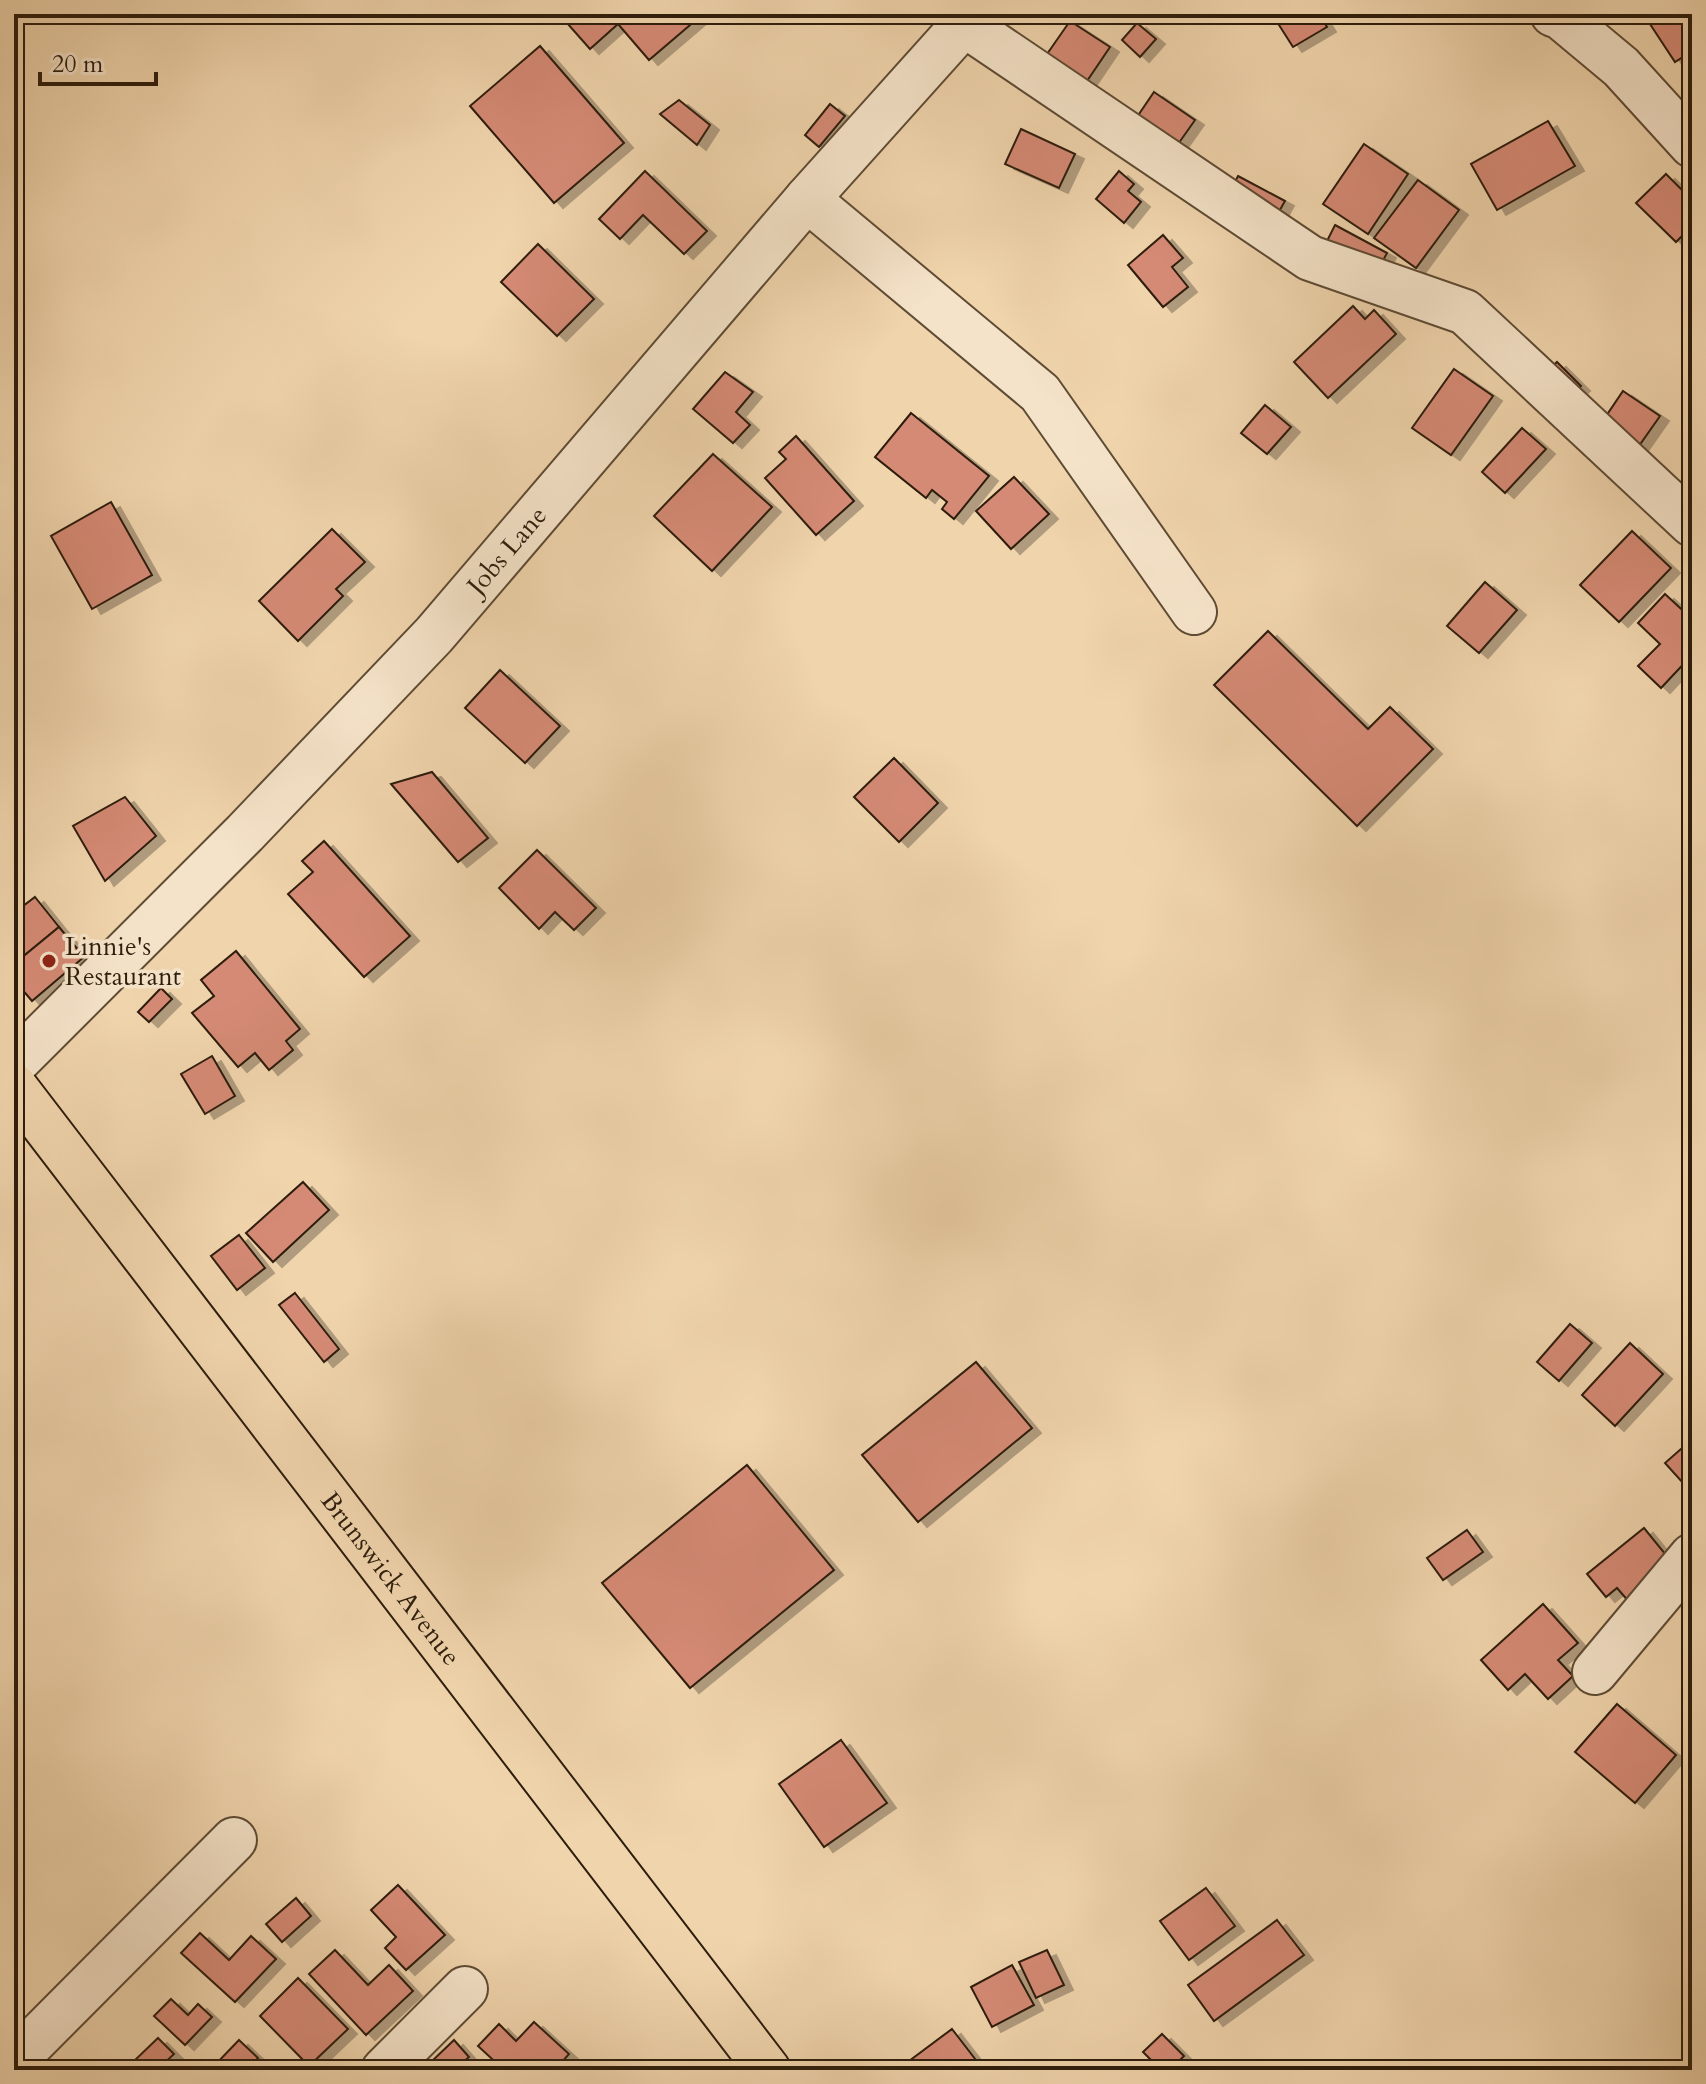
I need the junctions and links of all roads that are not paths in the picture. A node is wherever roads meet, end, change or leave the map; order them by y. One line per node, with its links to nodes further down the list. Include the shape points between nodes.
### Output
1 (1553, 14): 3 (street, via 1621,67)
2 (968, 19): 4 (street, Jobs Lane); 5 (street, via 1310,258 1465,312)
3 (1692, 145)
4 (807, 199): 6 (street, via 1040,393); 7 (street, Jobs Lane, via 434,635)
5 (1692, 524)
6 (1194, 612)
7 (14, 1064)
8 (14, 1086): 15 (main road, Brunswick Avenue)
9 (1692, 1556): 10 (street)
10 (1595, 1672)
11 (234, 1840): 13 (street)
12 (465, 1989): 14 (street)
13 (14, 2061)
14 (384, 2070)
15 (768, 2070)

